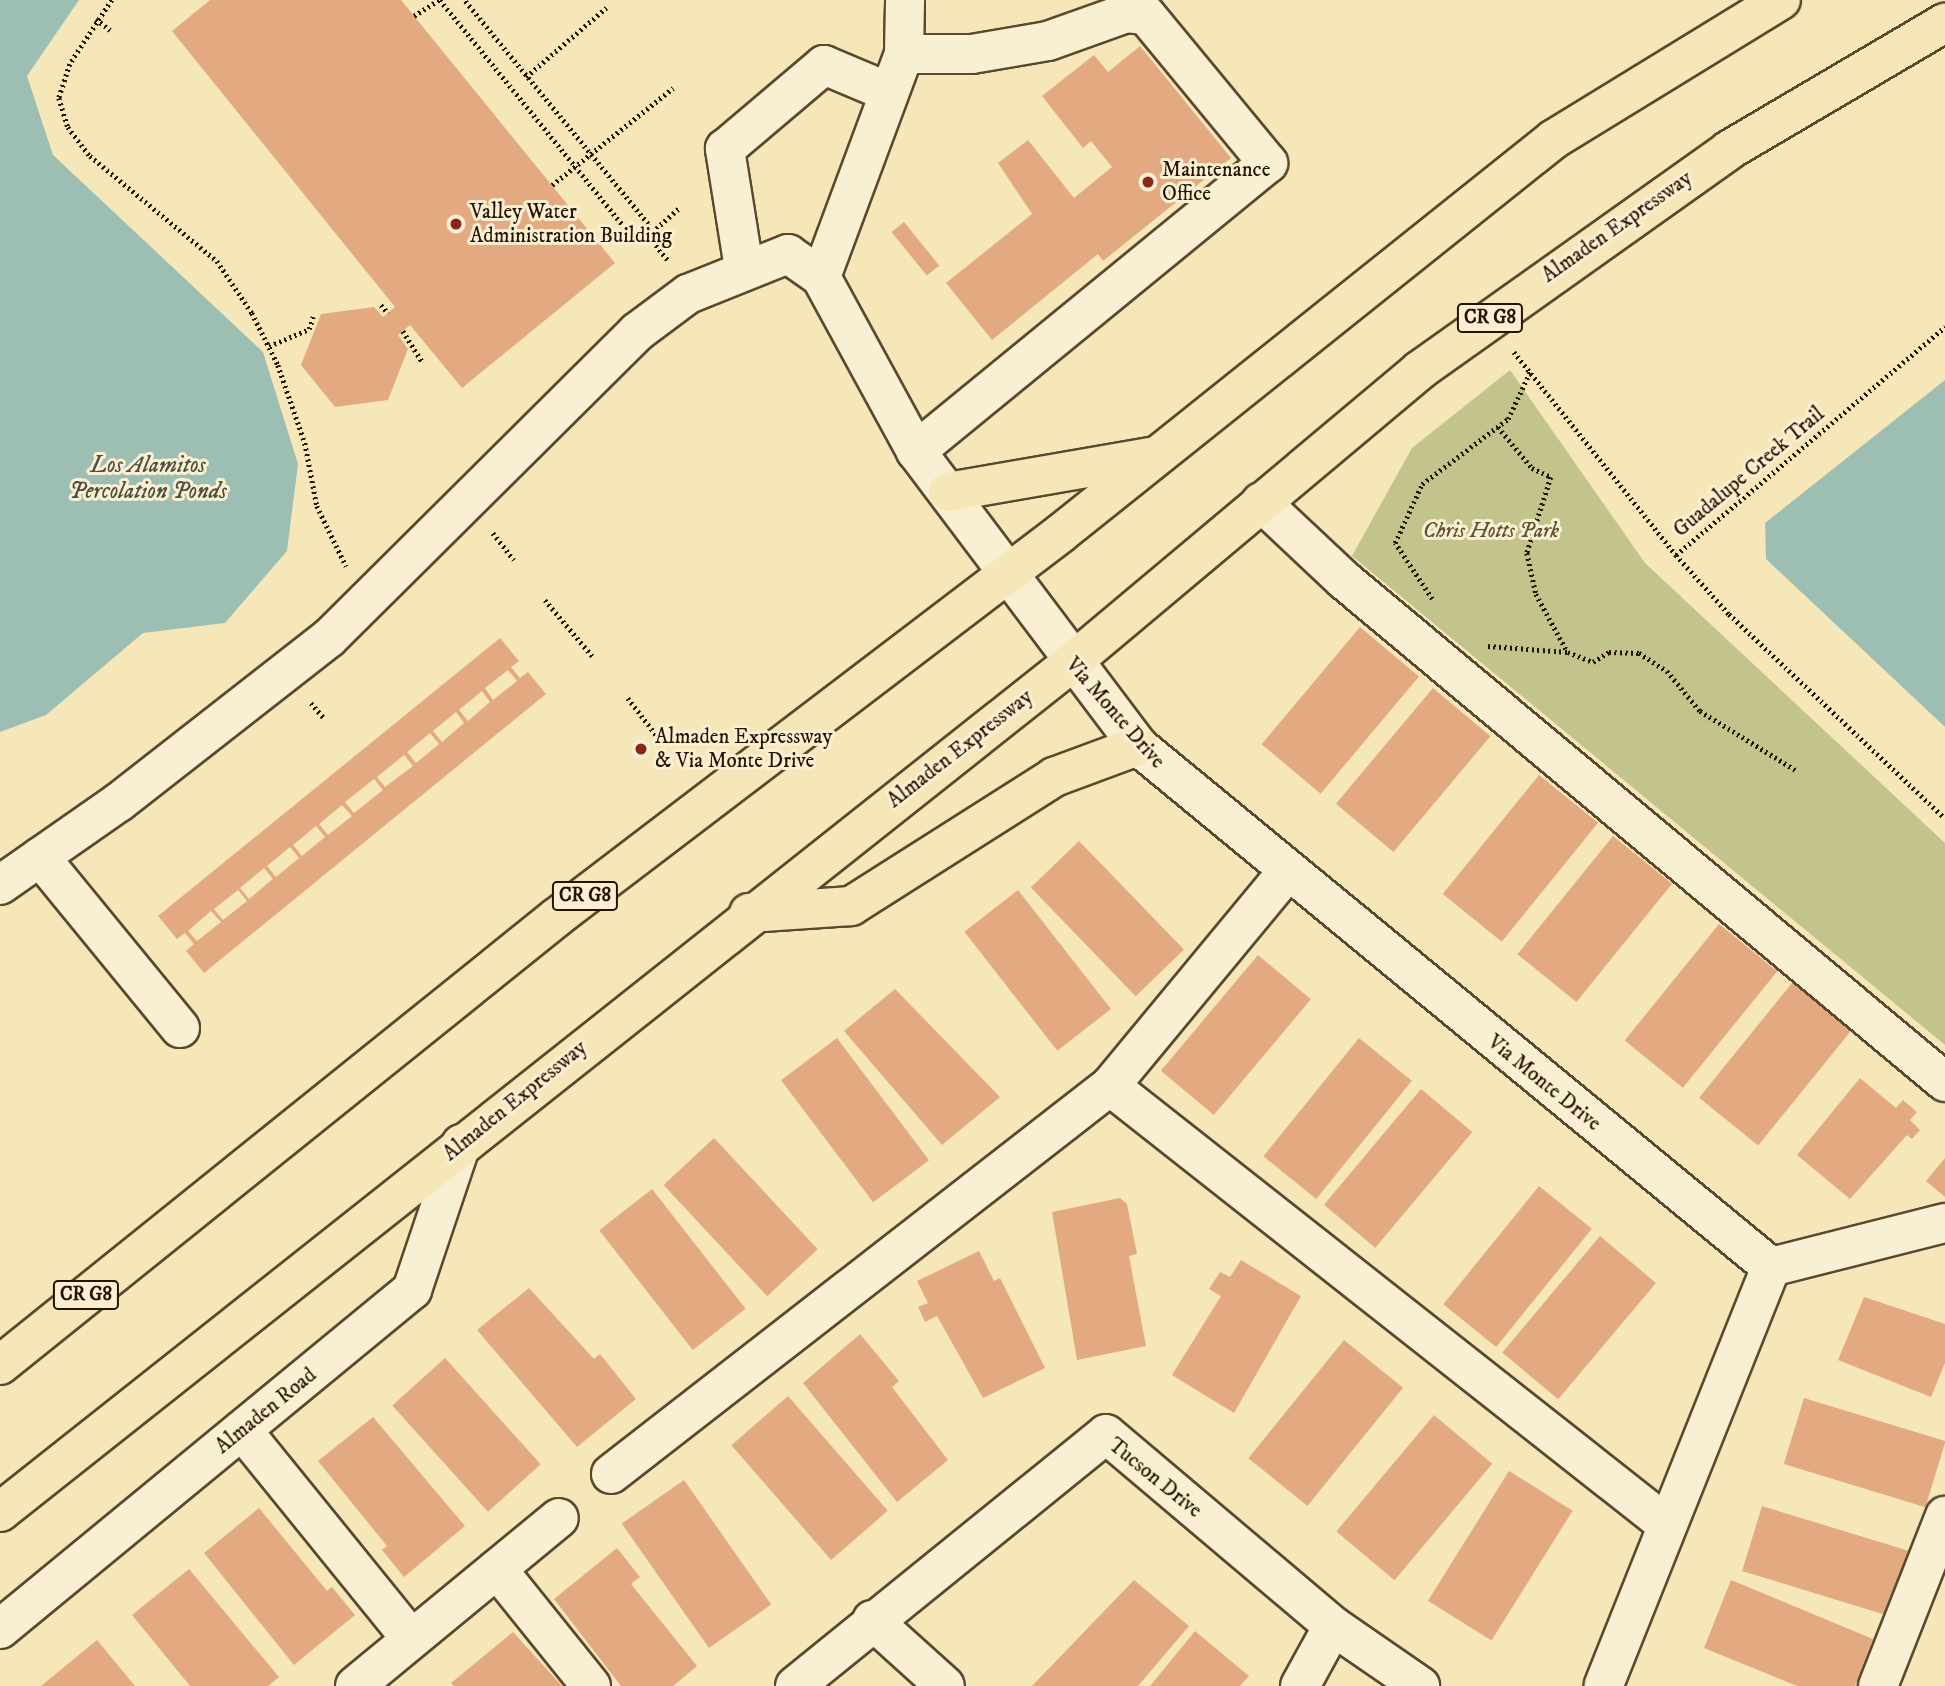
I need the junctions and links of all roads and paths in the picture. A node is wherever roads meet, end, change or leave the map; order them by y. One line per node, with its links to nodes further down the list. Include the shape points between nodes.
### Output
1 (112, 0): 8 (path)
2 (439, 0): 7 (path); 16 (path)
3 (464, 0): 12 (path)
4 (905, 0): 11 (street)
5 (1781, 0): 34 (main road, CR G8, via 1554,139)
6 (606, 8): 12 (path)
7 (414, 16)
8 (96, 19): 10 (path); 29 (path, via 59,98 68,127 90,156 217,261)
9 (1945, 23): 26 (main road, Almaden Expressway / CR G8, via 1729,150)
10 (110, 30)
11 (904, 54): 14 (street); 33 (street, via 972,54 1048,41 1126,13 1146,15 1268,163)
12 (526, 77): 15 (path)
13 (673, 88): 15 (path)
14 (888, 92): 20 (street, via 824,65 725,149); 22 (street)
15 (592, 156): 16 (path); 19 (path, via 648,224)
16 (575, 166): 17 (path); 19 (path, via 632,236)
17 (552, 185)
18 (679, 208): 19 (path)
19 (648, 236): 21 (path)
20 (744, 268): 22 (street, via 788,254); 53 (street, via 688,294 637,332 330,638)
21 (677, 272)
22 (821, 277): 33 (street, Via Monte Drive)
23 (381, 304): 24 (path)
24 (388, 313)
25 (313, 317): 29 (path, via 309,329)
26 (1487, 320): 31 (path, Guadalupe Creek Trail); 36 (main road, Almaden Expressway / CR G8)
27 (1945, 327): 38 (path, Guadalupe Creek Trail)
28 (403, 331): 30 (path)
29 (269, 346): 41 (path, via 305,443 317,506)
30 (422, 361)
31 (1530, 372): 32 (path); 38 (path, Guadalupe Creek Trail)
32 (1498, 427): 43 (path, via 1422,484 1395,542); 45 (path, via 1525,462 1551,477 1527,553 1536,594)
33 (916, 451): 35 (street, Via Monte Drive)
34 (1156, 456): 35 (main road); 40 (main road, CR G8)
35 (948, 492): 40 (street, Via Monte Drive)
36 (1261, 502): 47 (main road, Almaden Expressway / CR G8); 58 (street, via 1354,589)
37 (485, 523): 39 (path)
38 (1676, 555): 52 (path, via 1729,614)
39 (514, 560)
40 (1006, 575): 47 (street, Via Monte Drive); 63 (main road, CR G8, via 557,917)
41 (351, 576)
42 (545, 600): 46 (path)
43 (1440, 613)
44 (1484, 645): 45 (path)
45 (1568, 652): 51 (path, via 1593,662 1609,652 1639,653 1667,671 1700,711)
46 (594, 658)
47 (1071, 663): 50 (street, Via Monte Drive); 56 (main road, Almaden Expressway / CR G8)
48 (628, 698): 49 (path)
49 (657, 736)
50 (1139, 746): 54 (street, Via Monte Drive); 56 (main road, via 1054,777 851,906)
51 (1797, 771)
52 (1945, 817)
53 (40, 857): 55 (street); 57 (street)
54 (1286, 873): 59 (street); 62 (street, Via Monte Drive)
55 (0, 885)
56 (749, 913): 60 (main road, Almaden Expressway / CR G8)
57 (180, 1028)
58 (1945, 1083)
59 (1110, 1086): 65 (street); 69 (street)
60 (461, 1144): 64 (street, Almaden Road, via 412,1290); 66 (main road, Almaden Expressway / CR G8)
61 (1945, 1223): 62 (street)
62 (1770, 1267): 69 (street)
63 (0, 1365)
64 (242, 1430): 73 (street, Almaden Road); 74 (street)
65 (611, 1475)
66 (0, 1512)
67 (1945, 1516): 82 (street)
68 (559, 1518): 70 (street)
69 (1667, 1525): 81 (street)
70 (498, 1569): 74 (street); 76 (street)
71 (872, 1620): 72 (street, Tucson Drive, via 1106,1434); 77 (street, Tucson Drive); 78 (street)
72 (1332, 1626): 79 (street); 80 (street, Tucson Drive)
73 (0, 1629)
74 (411, 1639): 75 (street)
75 (355, 1686)
76 (591, 1686)
77 (795, 1686)
78 (945, 1686)
79 (1300, 1686)
80 (1420, 1686)
81 (1603, 1686)
82 (1878, 1686)

